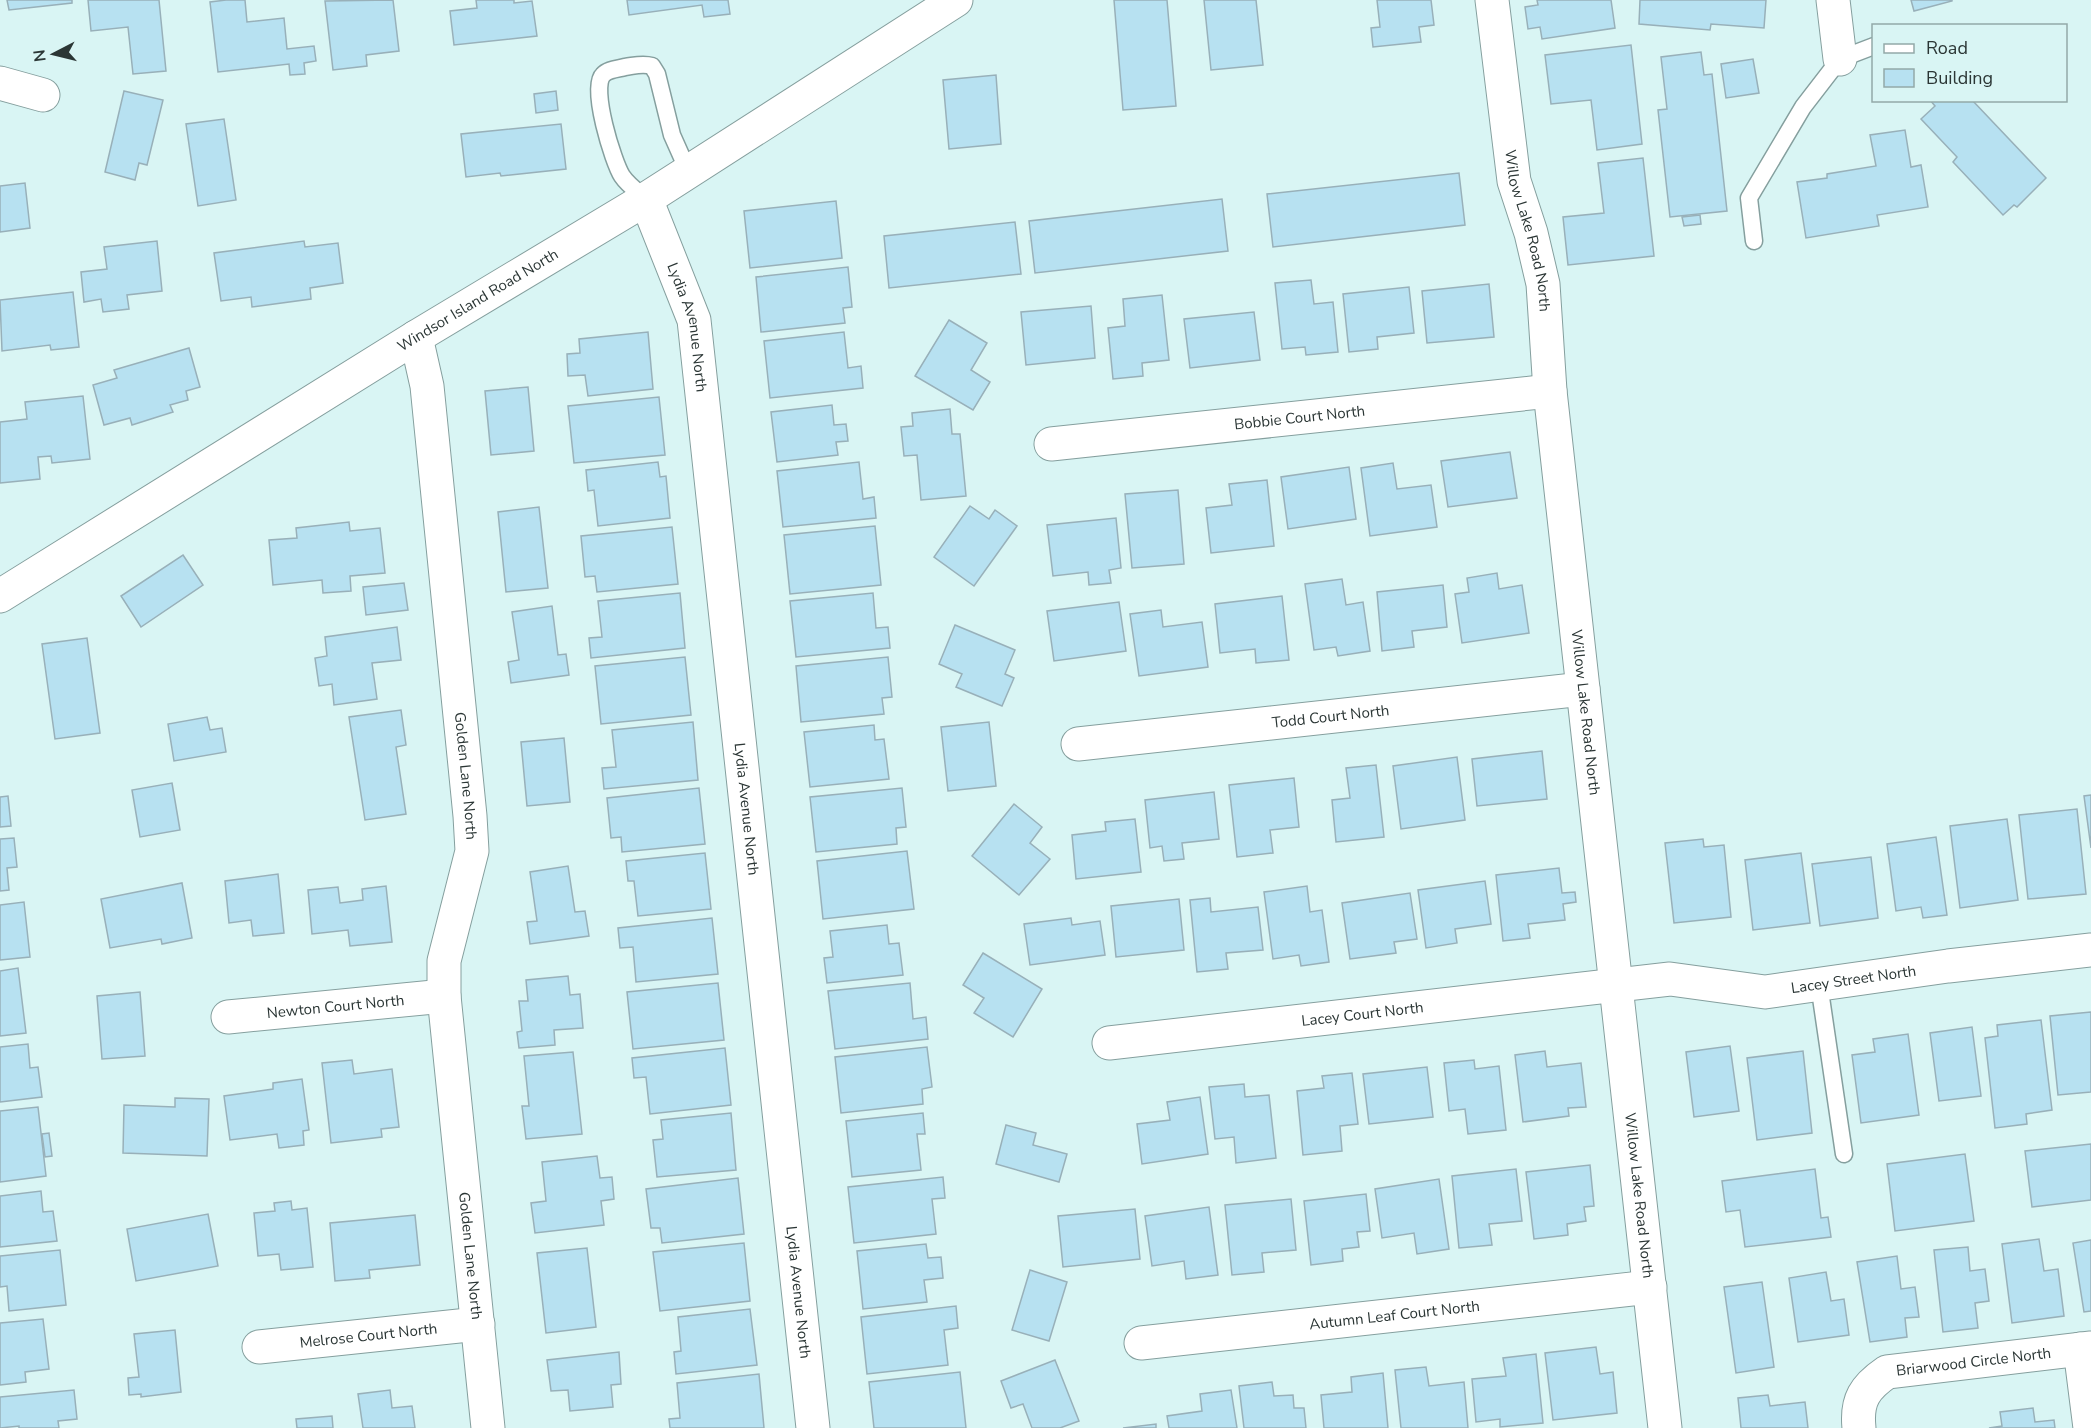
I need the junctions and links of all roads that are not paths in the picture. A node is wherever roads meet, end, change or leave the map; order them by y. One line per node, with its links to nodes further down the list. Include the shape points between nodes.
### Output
1 (956, 0): 8 (street, Windsor Island Road North)
2 (1492, 0): 12 (street, Willow Lake Road North, via 1514,181 1543,284)
3 (1833, 0): 5 (street)
4 (1872, 47): 5 (lane)
5 (1840, 59): 10 (lane, via 1803,107 1749,198)
6 (0, 83): 7 (street)
7 (43, 95)
8 (688, 171): 9 (street, Windsor Island Road North); 9 (lane, via 672,135 652,66 610,70 602,75 602,112 610,149 623,177)
9 (646, 199): 11 (street, Windsor Island Road North); 30 (street, Lydia Avenue North, via 694,320)
10 (1754, 241)
11 (416, 337): 14 (street, Windsor Island Road North); 20 (street, Golden Lane North, via 427,386 472,851 444,960)
12 (1550, 391): 13 (street, Bobbie Court North); 15 (street, Willow Lake Road North)
13 (1052, 444)
14 (0, 596)
15 (1583, 689): 16 (street, Todd Court North); 19 (street, Willow Lake Road North)
16 (1078, 744)
17 (2091, 950): 18 (street, Lacey Street North)
18 (1819, 984): 19 (street, Lacey Street North, via 1765,992 1670,979); 23 (lane)
19 (1616, 986): 22 (street, Lacey Court North); 24 (street, Willow Lake Road North)
20 (444, 996): 21 (street, Newton Court North); 25 (street, Golden Lane North)
21 (228, 1017)
22 (1109, 1043)
23 (1844, 1154)
24 (1650, 1287): 26 (street, Autumn Leaf Court North); 31 (street, Willow Lake Road North)
25 (478, 1324): 27 (street, Melrose Court North); 29 (street, Golden Lane North)
26 (1141, 1343)
27 (259, 1347)
28 (2086, 1348): 32 (street, Briarwood Circle North, via 1887,1372 1862,1396); 33 (street)
29 (488, 1428)
30 (813, 1428)
31 (1665, 1428)
32 (1859, 1428)
33 (2090, 1428)

